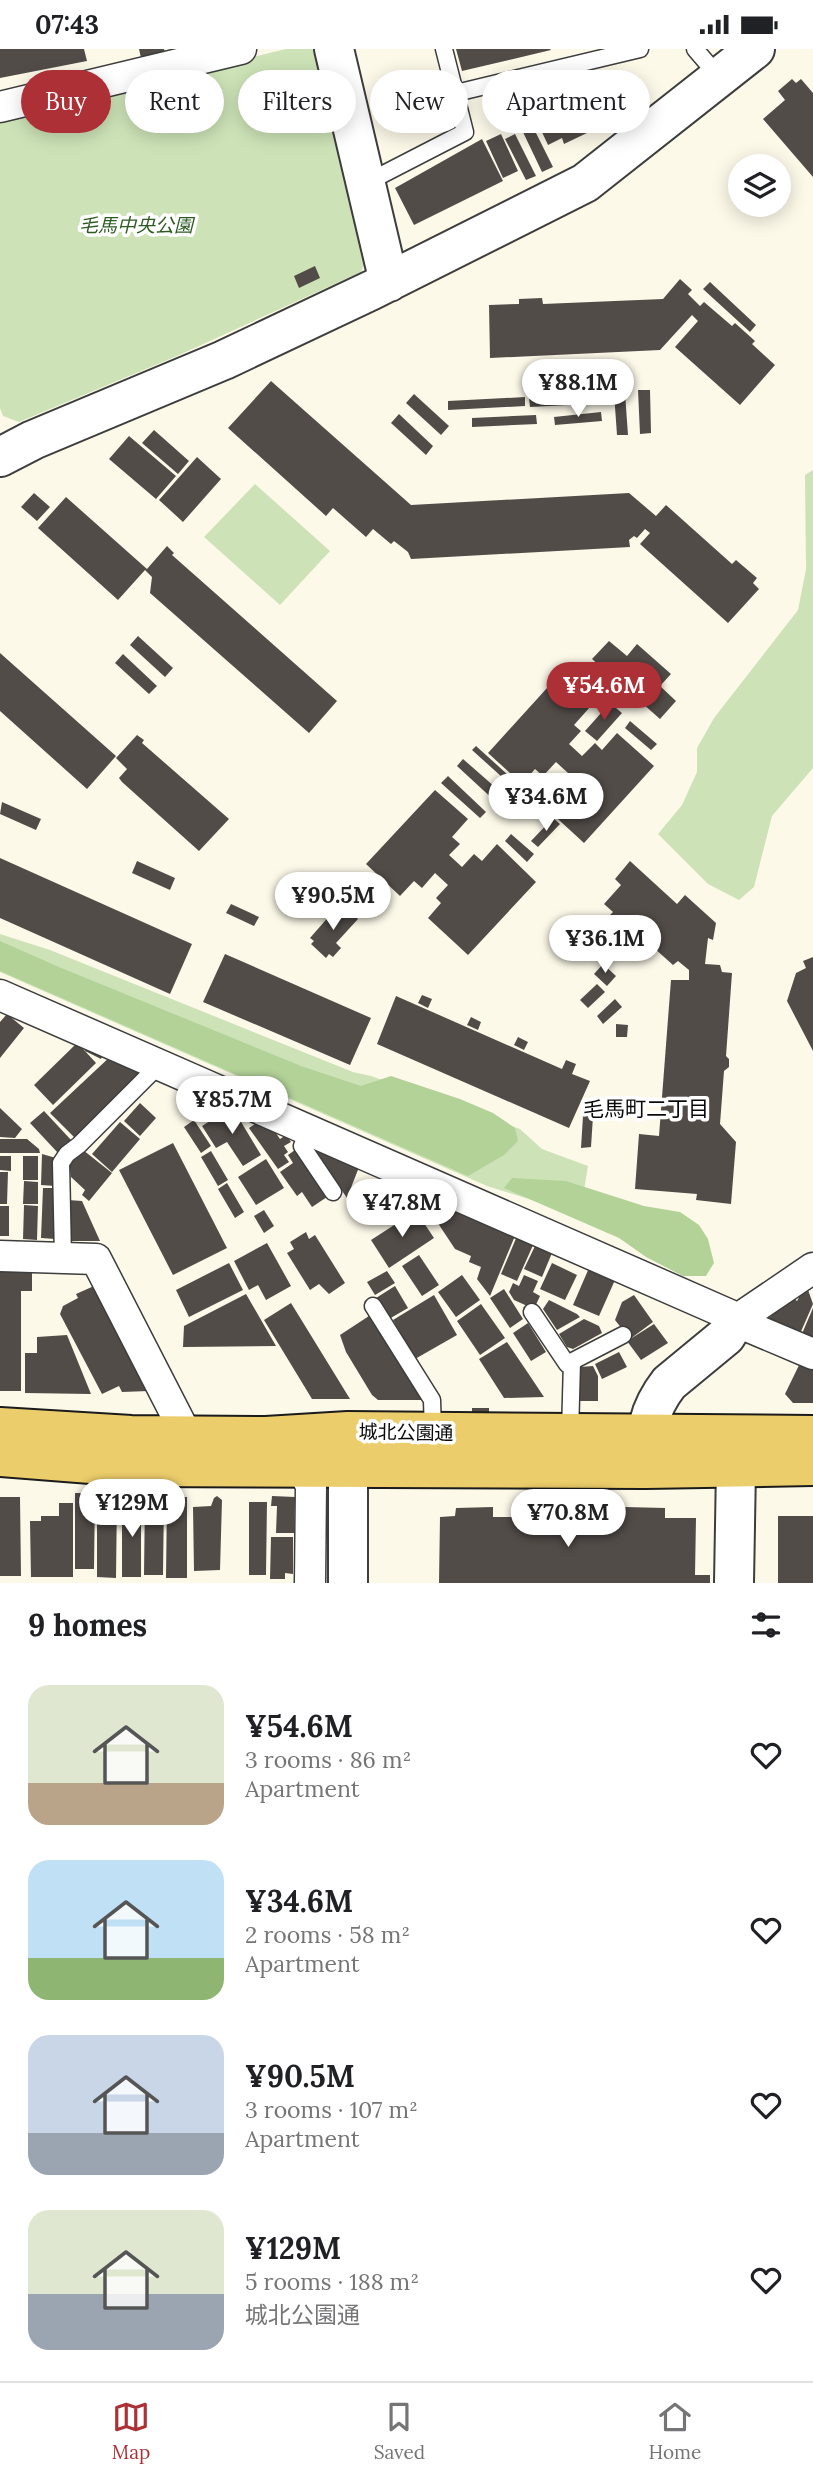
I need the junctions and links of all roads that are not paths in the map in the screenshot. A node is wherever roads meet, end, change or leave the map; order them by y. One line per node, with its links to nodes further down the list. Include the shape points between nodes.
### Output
1 (241, 49): 9 (street)
2 (334, 49): 11 (street)
3 (444, 49): 7 (lane)
4 (640, 49): 8 (lane)
5 (755, 49): 6 (street)
6 (707, 63): 12 (street, via 585,183)
7 (450, 70)
8 (468, 90)
9 (0, 107)
10 (462, 133): 11 (lane)
11 (366, 183): 12 (street)
12 (389, 282): 13 (street)
13 (0, 457)
14 (0, 995): 15 (street)
15 (159, 1065): 16 (street); 19 (lane, via 61,1163)
16 (308, 1132): 17 (lane, via 302,1146); 23 (street)
17 (333, 1192)
18 (0, 1256): 19 (street)
19 (63, 1258): 31 (street, via 96,1259)
20 (813, 1268): 23 (street)
21 (373, 1306): 28 (lane, via 432,1400)
22 (532, 1312): 26 (lane, via 566,1364)
23 (735, 1321): 25 (street); 33 (street, via 726,1336 669,1383 652,1411)
24 (623, 1335): 26 (lane)
25 (813, 1355)
26 (572, 1362): 29 (lane)
27 (0, 1427): 31 (main road, 城北公園通)
28 (433, 1432): 29 (main road, 城北公園通); 32 (main road, 城北公園通)
29 (570, 1433): 33 (main road, 城北公園通)
30 (813, 1435): 33 (main road, 城北公園通)
31 (187, 1436): 32 (main road, 城北公園通, via 266,1436)
32 (348, 1449): 33 (main road, 城北公園通); 36 (main road, 城北公園通); 39 (street)
33 (645, 1451): 37 (main road, 城北公園通)
34 (0, 1457): 36 (main road, 城北公園通, via 129,1467)
35 (813, 1466): 37 (main road, 城北公園通)
36 (302, 1467): 38 (street, via 311,1486)
37 (736, 1468): 40 (street)
38 (310, 1583)
39 (348, 1583)
40 (734, 1583)

